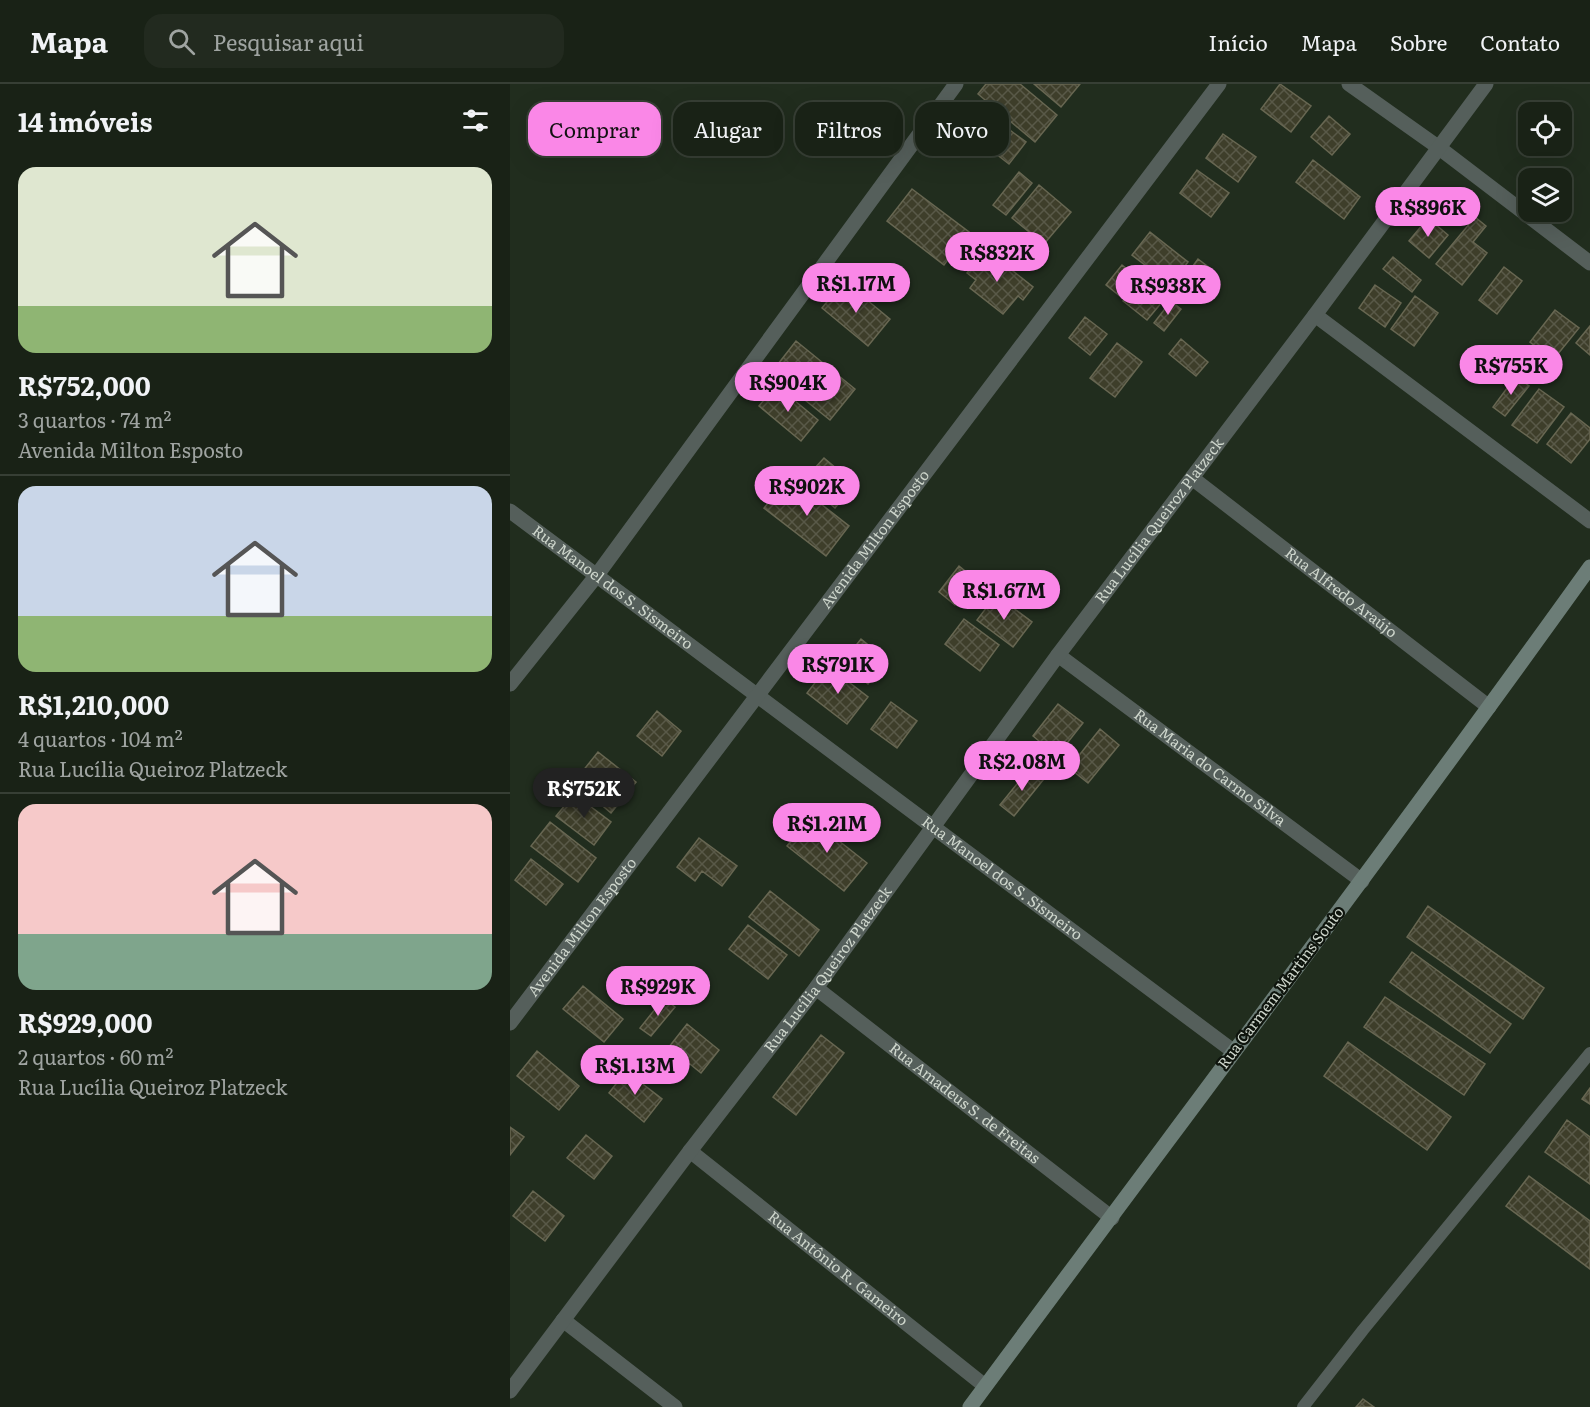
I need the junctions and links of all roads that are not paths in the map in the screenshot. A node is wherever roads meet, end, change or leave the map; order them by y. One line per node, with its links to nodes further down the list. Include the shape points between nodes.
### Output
1 (956, 84): 12 (street)
2 (1219, 84): 15 (street, Avenida Milton Esposto)
3 (1349, 84): 5 (street)
4 (1486, 84): 5 (street, Rua Lucília Queiroz Platzeck)
5 (1438, 147): 6 (street); 7 (street, Rua Lucília Queiroz Platzeck)
6 (1590, 263)
7 (1315, 315): 8 (street, Rua Lucília Queiroz Platzeck); 10 (street)
8 (1192, 478): 13 (street, Rua Lucília Queiroz Platzeck); 16 (street, Rua Alfredo Araújo)
9 (510, 511): 12 (street, Rua Manoel dos S. Sismeiro)
10 (1590, 521)
11 (1590, 567): 16 (street, Rua Carmem Martins Souto)
12 (597, 575): 14 (street); 15 (street, Rua Manoel dos S. Sismeiro)
13 (1058, 655): 17 (street, Rua Lucília Queiroz Platzeck); 18 (street, Rua Maria do Carmo Silva)
14 (510, 684)
15 (757, 696): 17 (street, Rua Manoel dos S. Sismeiro); 20 (street, Avenida Milton Esposto)
16 (1489, 707): 18 (street, Rua Carmem Martins Souto)
17 (933, 829): 19 (street, Rua Lucília Queiroz Platzeck); 21 (street, Rua Manoel dos S. Sismeiro)
18 (1362, 881): 21 (street, Rua Carmem Martins Souto)
19 (816, 988): 23 (street, Rua Lucília Queiroz Platzeck); 24 (street, Rua Amadeus S. de Freitas)
20 (510, 1023)
21 (1233, 1051): 24 (street, Rua Carmem Martins Souto)
22 (1590, 1053): 30 (lane)
23 (690, 1151): 25 (street, Rua Lucília Queiroz Platzeck); 26 (street, Rua Antônio R. Gameiro)
24 (1112, 1218): 26 (street, Rua Carmem Martins Souto)
25 (562, 1320): 27 (street, Rua Lucília Queiroz Platzeck); 28 (street)
26 (985, 1386): 29 (street, Rua Carmem Martins Souto)
27 (510, 1391)
28 (675, 1407)
29 (970, 1407)
30 (1303, 1407)

